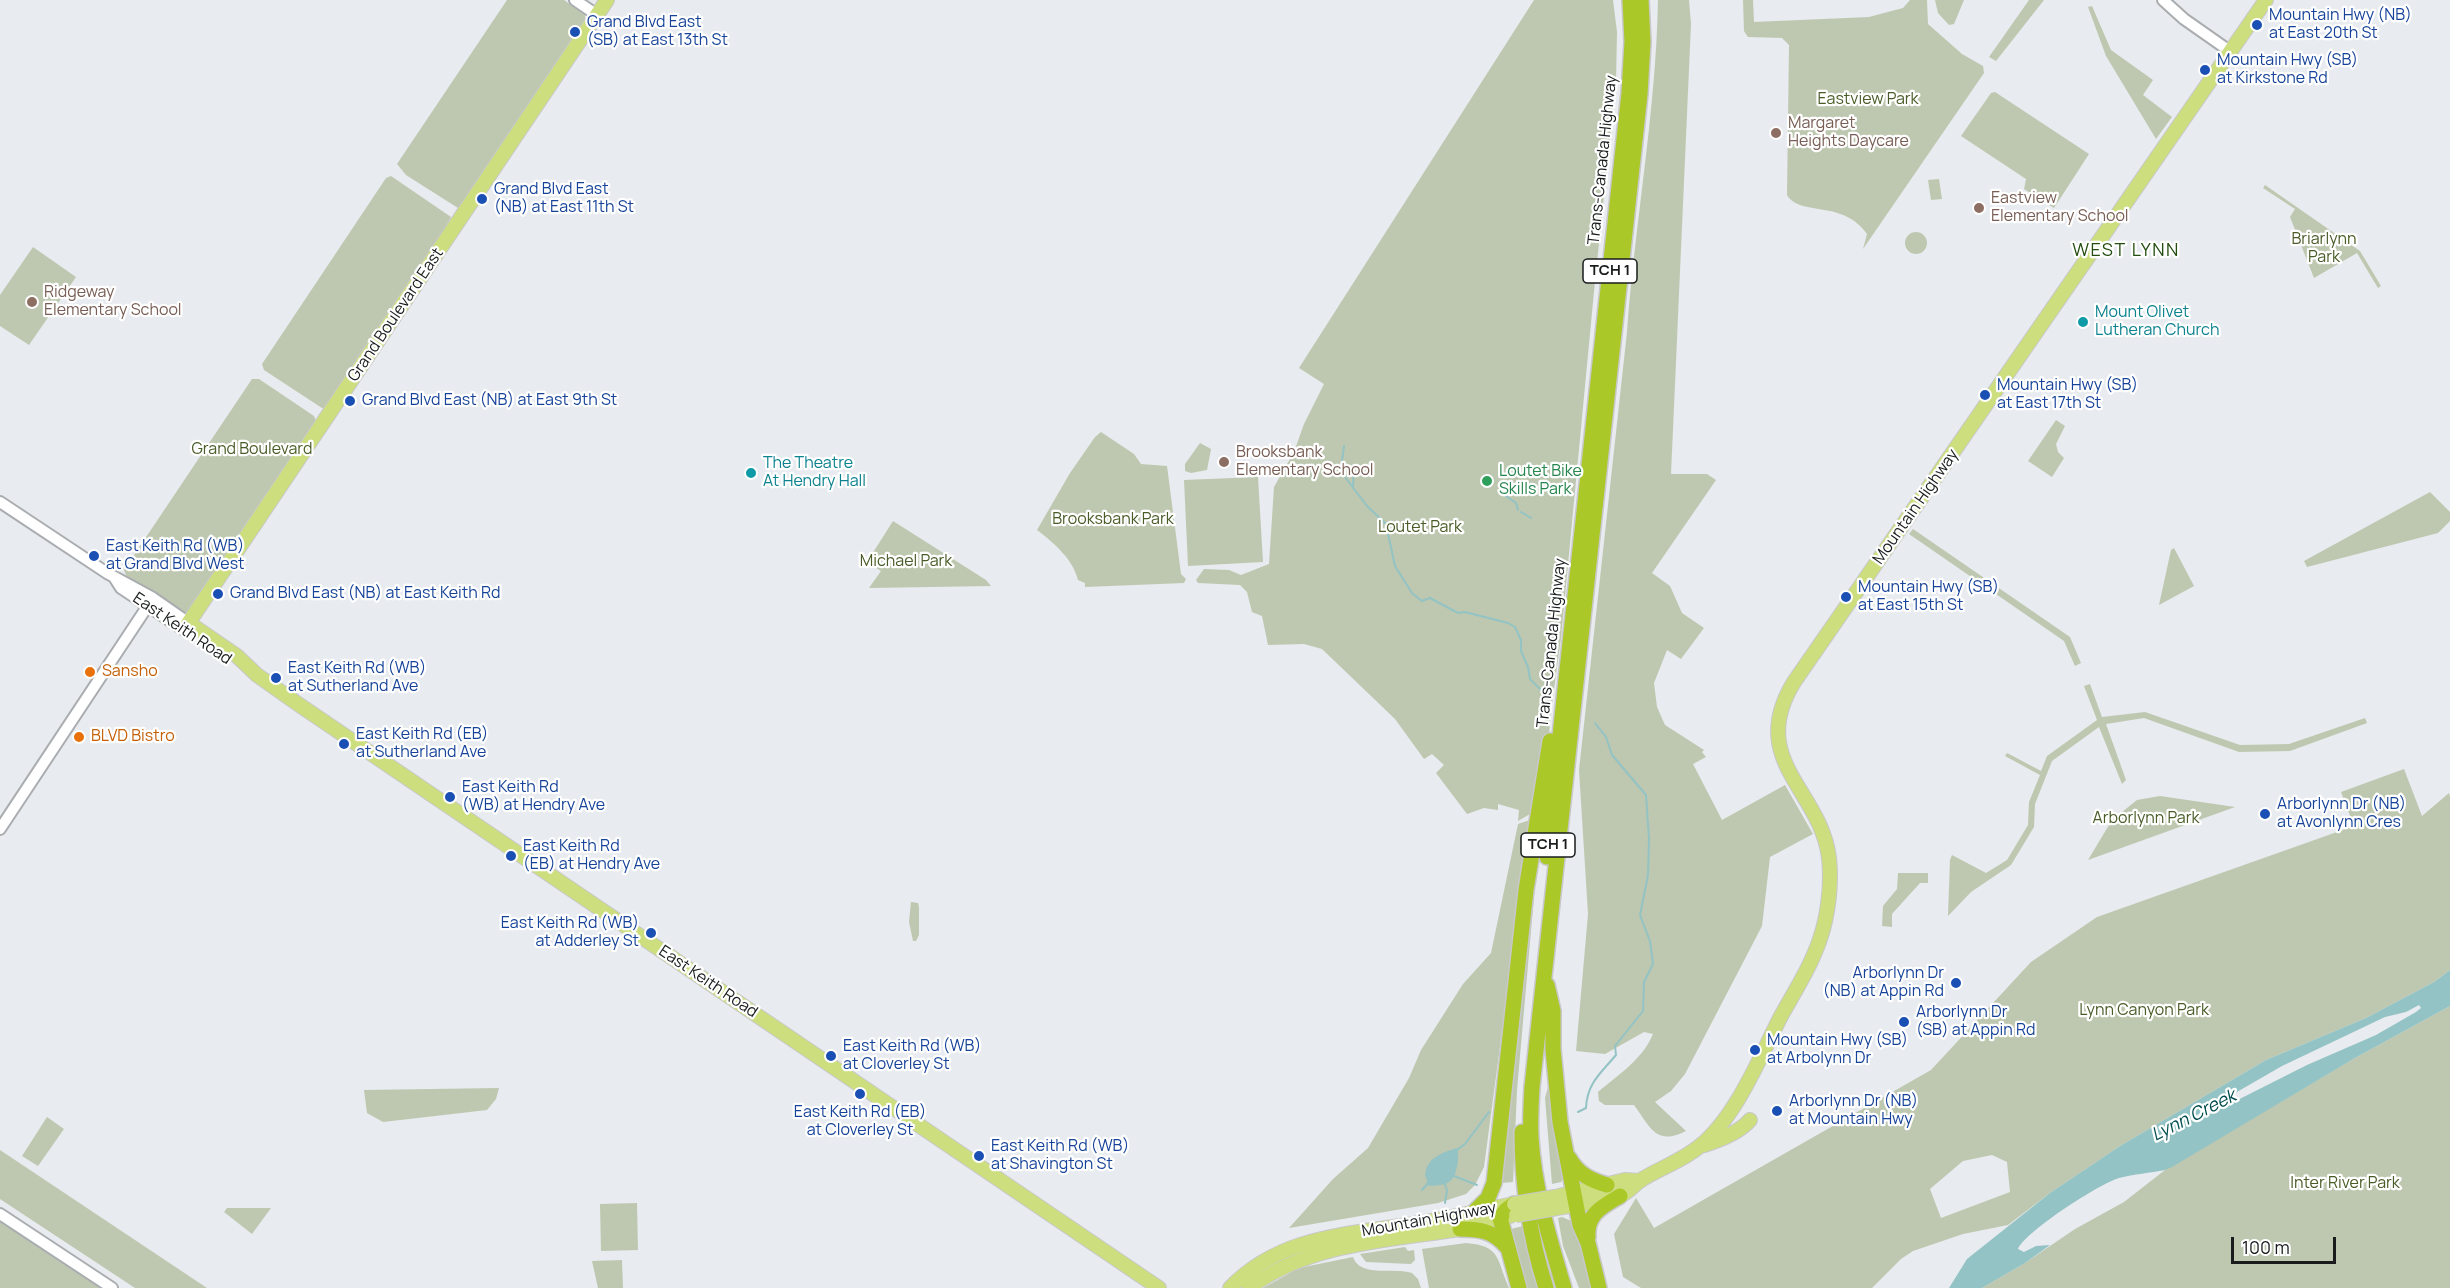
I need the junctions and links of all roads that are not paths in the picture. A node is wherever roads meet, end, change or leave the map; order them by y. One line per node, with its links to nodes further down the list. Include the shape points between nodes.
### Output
1 (575, 0): 7 (street)
2 (607, 0): 7 (main road, Grand Boulevard East)
3 (1630, 0): 15 (highway, Trans-Canada Highway / TCH 1, via 1629,85)
4 (1641, 0): 17 (highway, Trans-Canada Highway / TCH 1, via 1640,94)
5 (2163, 0): 8 (street)
6 (2266, 0): 8 (main road, Mountain Highway)
7 (597, 15): 14 (main road, Grand Boulevard East)
8 (2231, 52): 19 (main road, Mountain Highway, via 1784,701 1779,725 1782,756 1827,843 1830,871 1823,927 1808,965 1737,1099 1718,1128)
9 (0, 502): 10 (street, East Keith Road)
10 (113, 576): 11 (street, East Keith Road); 12 (street, East Keith Road, via 121,588)
11 (139, 590): 12 (street); 13 (street, East Keith Road)
12 (147, 607): 13 (street, via 152,604); 14 (street, East Keith Road); 16 (street)
13 (171, 610): 14 (street, East Keith Road)
14 (187, 626): 34 (main road, East Keith Road, via 237,656 257,675)
15 (1569, 656): 26 (highway, via 1559,688 1526,890 1494,1183 1488,1198); 38 (highway, Trans-Canada Highway / TCH 1, via 1521,1113 1526,1194)
16 (0, 829)
17 (1545, 972): 20 (highway, via 1553,1011 1553,1049); 30 (highway, Trans-Canada Highway / TCH 1, via 1532,1087 1531,1139)
18 (1750, 1120): 19 (main road, via 1719,1140)
19 (1699, 1147): 21 (main road, Mountain Highway)
20 (1567, 1156): 22 (highway, via 1584,1176); 24 (highway)
21 (1640, 1181): 22 (main road, Mountain Highway); 23 (main road, Mountain Highway)
22 (1607, 1185): 24 (main road, Mountain Highway)
23 (1620, 1196): 24 (main road, Mountain Highway, via 1585,1204); 31 (highway, via 1593,1215 1587,1229)
24 (1575, 1198): 25 (main road, Mountain Highway, bridge); 31 (highway)
25 (1515, 1210): 26 (main road, Mountain Highway); 28 (highway)
26 (1475, 1211): 35 (main road, Mountain Highway, via 1293,1246 1256,1266)
27 (0, 1214): 33 (street)
28 (1500, 1218): 29 (main road, Mountain Highway); 32 (highway)
29 (1460, 1229): 32 (highway, via 1490,1233); 36 (main road, Mountain Highway, via 1319,1253 1276,1270)
30 (1551, 1243): 39 (highway, TCH 1); 40 (highway)
31 (1588, 1243): 41 (highway)
32 (1506, 1246): 37 (highway)
33 (112, 1288)
34 (1159, 1288)
35 (1230, 1288)
36 (1249, 1288)
37 (1519, 1288)
38 (1546, 1288)
39 (1564, 1288)
40 (1573, 1288)
41 (1599, 1288)

